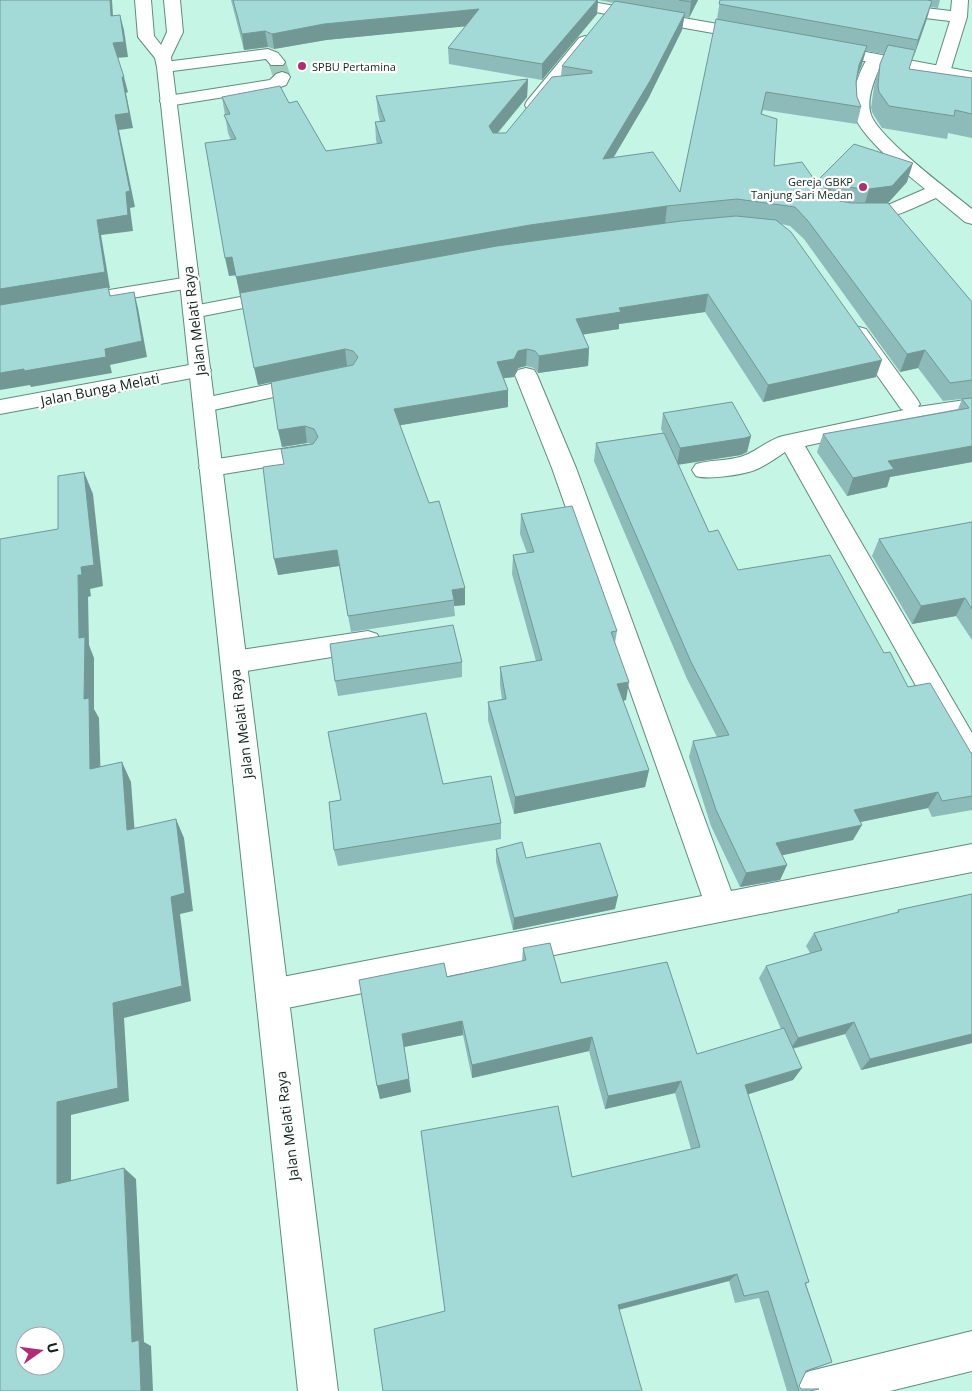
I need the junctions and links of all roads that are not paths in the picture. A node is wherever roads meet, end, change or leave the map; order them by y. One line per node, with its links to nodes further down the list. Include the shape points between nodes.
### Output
1 (144, 0): 15 (street, via 146,37)
2 (172, 0): 15 (street, via 175,32)
3 (556, 0): 7 (street)
4 (640, 0): 8 (street)
5 (960, 0): 9 (street)
6 (874, 7): 9 (street)
7 (611, 9): 10 (street); 19 (street)
8 (756, 21)
9 (963, 23): 13 (street)
10 (767, 38)
11 (816, 48): 14 (street)
12 (929, 52): 13 (street)
13 (956, 57): 16 (street)
14 (875, 59): 16 (street); 20 (street, via 862,102 864,116 883,142)
15 (164, 62): 18 (street, Jalan Melati Raya); 18 (street, via 268,54 279,70 280,81 275,84)
16 (942, 72): 17 (street)
17 (972, 77)
18 (168, 100): 23 (street, Jalan Melati Raya)
19 (524, 115)
20 (938, 190): 21 (street, via 884,214); 22 (street)
21 (838, 212)
22 (972, 218)
23 (189, 283): 25 (street); 26 (street, Jalan Melati Raya)
24 (291, 294): 26 (street)
25 (76, 302)
26 (193, 312): 28 (street, Jalan Melati Raya)
27 (846, 317): 31 (street)
28 (200, 370): 32 (street, Jalan Melati Raya); 34 (street, Jalan Bunga Melati)
29 (526, 375): 45 (street, via 564,468)
30 (328, 379): 32 (street)
31 (909, 404)
32 (204, 405): 37 (street, Jalan Melati Raya)
33 (972, 406): 35 (street)
34 (0, 407)
35 (791, 441): 38 (street, via 747,464); 40 (street)
36 (307, 453): 37 (street)
37 (211, 468): 42 (street, Jalan Melati Raya)
38 (704, 470)
39 (880, 544): 40 (street)
40 (853, 549): 43 (street)
41 (388, 638): 42 (street)
42 (234, 662): 46 (street, Jalan Melati Raya)
43 (968, 743)
44 (972, 858): 45 (street)
45 (721, 907): 46 (street)
46 (272, 995): 48 (street, Jalan Melati Raya)
47 (972, 1351): 49 (street)
48 (318, 1391)
49 (810, 1391)

